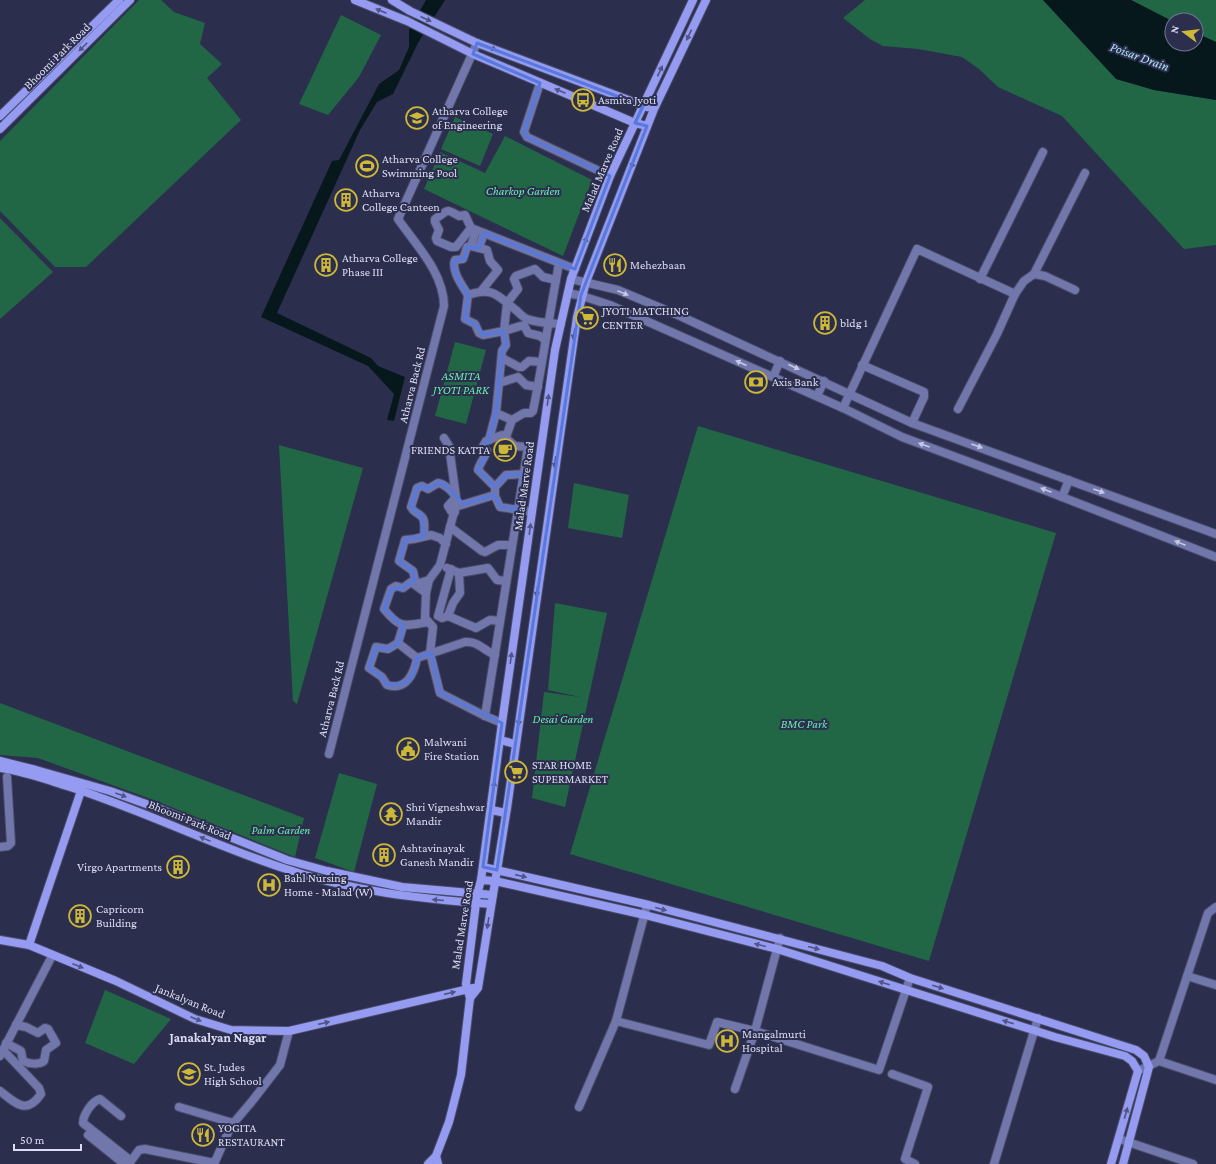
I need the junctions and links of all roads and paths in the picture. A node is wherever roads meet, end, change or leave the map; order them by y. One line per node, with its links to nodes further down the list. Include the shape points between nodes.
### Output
1 (119, 0): 7 (main road, Bhoomi Park Road)
2 (130, 0): 7 (main road, Bhoomi Park Road)
3 (355, 0): 9 (main road, one-way to 3)
4 (392, 0): 8 (main road, one-way to 8)
5 (693, 0): 12 (main road, Malad Marve Road, one-way to 5)
6 (706, 0): 13 (main road, Malad Marve Road, one-way to 13)
7 (94, 30): 11 (main road, Bhoomi Park Road)
8 (477, 43): 9 (street, Atharva Back Rd); 12 (main road, one-way to 12)
9 (473, 54): 10 (main road); 93 (street, Atharva Back Rd, via 398,219 433,269 444,292 444,306)
10 (540, 83): 15 (main road, one-way to 10); 20 (street, via 524,132 526,136)
11 (33, 90): 14 (main road, Bhoomi Park Road); 17 (main road, Bhoomi Park Road)
12 (643, 106): 13 (main road); 15 (main road, Malad Marve Road)
13 (654, 109): 16 (main road, Malad Marve Road)
14 (0, 116)
15 (635, 123): 16 (main road); 20 (main road, Malad Marve Road)
16 (647, 126): 29 (main road, Malad Marve Road, one-way to 29)
17 (0, 128)
18 (1044, 152): 27 (street)
19 (1085, 172): 25 (street)
20 (610, 176): 24 (main road, Malad Marve Road, one-way to 20)
21 (477, 230): 21 (street, via 465,215 459,216 451,210 435,219 439,230 437,241 451,247 456,247); 22 (street); 23 (street)
22 (475, 247): 30 (street, via 487,250 490,261 498,270); 34 (street, via 467,247 463,258 455,260 453,265)
23 (559, 263): 24 (street); 28 (street)
24 (574, 269): 26 (main road, Malad Marve Road)
25 (1034, 274): 31 (street, via 1045,276); 33 (street, via 1024,281)
26 (571, 279): 29 (street); 32 (main road, Malad Marve Road)
27 (980, 279): 33 (street); 44 (street, via 917,249)
28 (556, 280): 36 (street, via 543,277 535,269 516,276 514,279 517,291); 37 (street)
29 (586, 282): 35 (main road, Malad Marve Road); 42 (street, one-way to 42, via 618,290)
30 (482, 290): 34 (street); 36 (street, via 497,295)
31 (1075, 290)
32 (568, 293): 35 (street); 38 (main road, Malad Marve Road)
33 (1015, 294): 52 (street)
34 (468, 295): 39 (street, via 465,319 475,324 479,333 483,335)
35 (582, 296): 45 (street, one-way to 35, via 610,305); 92 (main road, Malad Marve Road, one-way to 92, via 571,353)
36 (507, 303): 37 (street, via 526,318); 39 (street)
37 (548, 323): 38 (street); 40 (street)
38 (561, 324): 67 (main road, Malad Marve Road, one-way to 38)
39 (504, 331): 40 (street, via 524,325 528,332); 41 (street, via 506,346 502,351)
40 (545, 340): 43 (street)
41 (502, 358): 43 (street, via 519,367 529,361); 47 (street)
42 (780, 361): 45 (street); 46 (street, one-way to 46)
43 (542, 362): 48 (street)
44 (862, 365): 49 (street); 55 (street, via 924,392)
45 (772, 377): 50 (street)
46 (824, 381): 49 (street); 50 (street)
47 (499, 383): 48 (street, via 518,377 526,385); 53 (street)
48 (538, 387): 54 (street, via 533,411)
49 (849, 393): 51 (street); 55 (street)
50 (817, 396): 51 (street)
51 (843, 408): 64 (street, one-way to 51, via 902,437)
52 (958, 409)
53 (496, 413): 54 (street); 58 (street)
54 (512, 420): 56 (street)
55 (912, 422): 60 (street, one-way to 60)
56 (506, 437): 58 (street, via 502,435); 59 (street, via 515,446 528,447)
57 (444, 438): 63 (street, via 449,446)
58 (490, 440): 61 (street, via 483,446 486,454 478,470)
59 (524, 474): 61 (street, via 506,475); 66 (street)
60 (1069, 480): 64 (street); 69 (street, one-way to 69)
61 (495, 487): 62 (street)
62 (495, 496): 65 (street); 66 (street, via 500,507)
63 (456, 497): 65 (street); 70 (street, via 438,482 428,489 422,486 418,488 411,507 422,516)
64 (1062, 497): 73 (street, one-way to 64)
65 (455, 509): 68 (street)
66 (518, 510): 67 (street); 72 (street)
67 (532, 512): 90 (main road, Malad Marve Road, one-way to 67)
68 (450, 527): 71 (street); 72 (street, via 485,552 498,545)
69 (1216, 534)
70 (424, 536): 71 (street, via 440,538); 79 (street, via 405,540 399,561 413,571)
71 (446, 544): 74 (street)
72 (512, 545): 78 (street)
73 (1216, 557)
74 (440, 565): 75 (street); 77 (street)
75 (451, 569): 76 (street); 81 (street, via 438,616)
76 (459, 573): 78 (street, via 488,568 497,580); 81 (street, via 460,593)
77 (429, 580): 79 (street); 80 (street)
78 (506, 581): 82 (street)
79 (416, 584): 80 (street); 84 (street, via 412,582 403,588 396,586 391,589 384,609)
80 (426, 593): 83 (street, via 425,618)
81 (448, 616): 82 (street, via 476,628 490,620)
82 (500, 621): 87 (street)
83 (428, 622): 84 (street); 86 (street, via 433,627)
84 (403, 626): 85 (street)
85 (398, 643): 88 (street); 88 (street, via 388,649 376,647 369,668 382,677 387,685 392,687 406,683 414,673)
86 (430, 653): 87 (street, via 473,641 487,652); 88 (street); 89 (street, via 440,693)
87 (495, 654): 89 (street)
88 (417, 658)
89 (484, 716): 90 (street)
90 (502, 723): 91 (main road, Malad Marve Road)
91 (500, 740): 92 (main road); 96 (main road, Malad Marve Road, one-way to 91)
92 (515, 744): 98 (main road, Malad Marve Road)
93 (329, 754)
94 (4, 769): 95 (main road, Bhoomi Park Road, via 47,776); 103 (street, via 11,843)
95 (82, 787): 97 (main road, one-way to 97, via 110,791); 99 (main road, Bhoomi Park Road); 129 (main road)
96 (491, 810): 98 (main road); 108 (main road, Malad Marve Road)
97 (164, 811): 99 (main road); 100 (main road)
98 (506, 813): 111 (main road, Malad Marve Road)
99 (161, 821): 101 (main road, Bhoomi Park Road)
100 (190, 821): 101 (main road); 102 (main road)
101 (186, 831): 104 (main road, Bhoomi Park Road, one-way to 101)
102 (232, 838): 104 (main road); 105 (main road)
103 (0, 847)
104 (228, 848): 106 (main road, Bhoomi Park Road)
105 (257, 848): 106 (main road); 107 (main road)
106 (253, 857): 109 (main road, Bhoomi Park Road)
107 (284, 859): 109 (main road); 110 (main road)
108 (483, 867): 111 (main road); 114 (main road, Malad Marve Road)
109 (281, 868): 113 (main road, Bhoomi Park Road)
110 (318, 868): 112 (main road); 113 (main road)
111 (497, 870): 115 (main road, Malad Marve Road); 124 (main road, one-way to 124)
112 (354, 876): 116 (main road); 117 (main road)
113 (315, 877): 117 (main road, Bhoomi Park Road)
114 (481, 880): 115 (main road); 122 (main road, Malad Marve Road)
115 (495, 881): 120 (main road, Malad Marve Road); 126 (main road)
116 (386, 884): 118 (main road); 119 (main road)
117 (352, 887): 119 (main road, Bhoomi Park Road)
118 (409, 887): 121 (main road); 122 (main road)
119 (384, 892): 121 (main road, Bhoomi Park Road)
120 (493, 895): 122 (main road); 123 (main road, Malad Marve Road)
121 (407, 896): 122 (main road, Bhoomi Park Road, one-way to 121)
122 (477, 899): 123 (main road, Bhoomi Park Road); 136 (main road, Malad Marve Road)
123 (491, 904): 135 (main road, Malad Marve Road, one-way to 135)
124 (647, 905): 126 (street); 127 (main road, one-way to 127)
125 (1216, 907): 132 (street, via 1208,913)
126 (645, 915): 130 (main road, one-way to 126); 140 (street)
127 (780, 938): 130 (street); 133 (main road, one-way to 133, via 882,966)
128 (0, 940): 129 (main road, Jankalyan Road)
129 (29, 945): 131 (main road, Jankalyan Road)
130 (777, 949): 137 (main road, one-way to 130); 145 (street)
131 (52, 956): 142 (street); 144 (main road, Jankalyan Road, one-way to 144, via 116,981 211,1024 231,1030)
132 (1187, 976): 134 (street); 150 (street)
133 (910, 978): 137 (street); 139 (main road, one-way to 139)
134 (1216, 985)
135 (478, 988): 136 (main road, Jankalyan Road); 138 (main road)
136 (467, 989): 138 (main road, Malad Marve Road); 144 (main road, Jankalyan Road, one-way to 136)
137 (906, 989): 143 (main road, one-way to 137); 145 (street, via 879,1070)
138 (470, 998): 165 (main road, via 461,1075)
139 (1038, 1018): 141 (main road); 143 (street)
140 (616, 1022): 145 (street, via 709,1045 717,1022); 158 (street)
141 (1059, 1024): 146 (main road); 147 (main road)
142 (16, 1025): 148 (street); 148 (street, via 36,1033 48,1029 56,1043 46,1050 44,1062 41,1064 23,1061 21,1051)
143 (1034, 1030): 146 (main road); 169 (street)
144 (288, 1031): 160 (street, via 280,1065)
145 (756, 1031): 155 (street)
146 (1055, 1037): 149 (main road)
147 (1107, 1040): 149 (main road); 151 (main road, via 1136,1050 1144,1056)
148 (3, 1050): 156 (street, via 39,1088 41,1094 34,1104 28,1106 19,1104)
149 (1104, 1050): 152 (main road, via 1125,1056 1132,1061)
150 (1159, 1061): 151 (street); 154 (street)
151 (1149, 1067): 152 (street); 163 (main road)
152 (1138, 1071): 162 (main road, one-way to 152)
153 (892, 1074): 168 (street, via 928,1087 905,1158)
154 (1216, 1080)
155 (735, 1089)
156 (0, 1091)
157 (179, 1107): 160 (street)
158 (579, 1107)
159 (121, 1116): 164 (street, via 100,1098 83,1118 83,1122)
160 (233, 1123): 166 (street)
161 (88, 1135): 164 (street, via 123,1163)
162 (1119, 1139): 163 (street); 170 (main road)
163 (1130, 1143): 171 (main road); 172 (street)
164 (128, 1160): 166 (street, via 131,1161 139,1150 145,1149)
165 (437, 1160): 167 (main road)
166 (214, 1163)
167 (428, 1164)
168 (915, 1164)
169 (994, 1164)
170 (1111, 1164)
171 (1123, 1164)
172 (1194, 1164)

